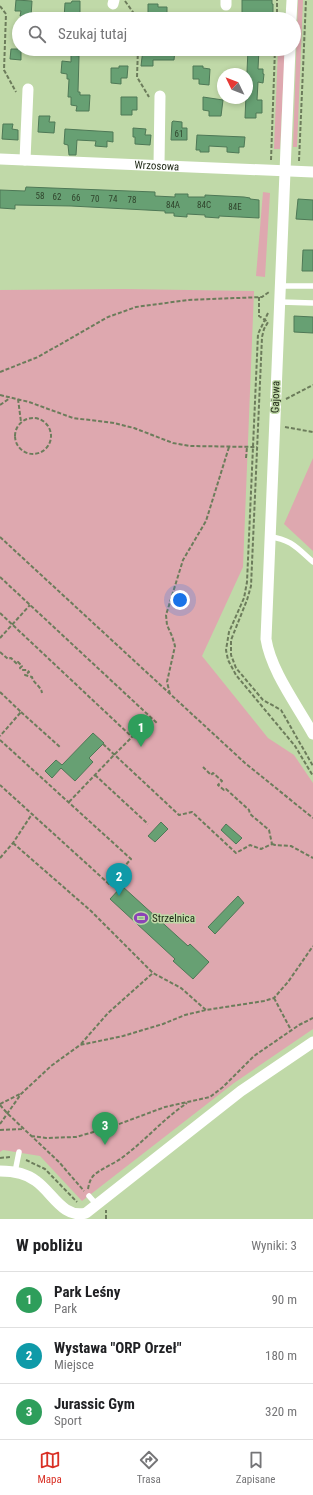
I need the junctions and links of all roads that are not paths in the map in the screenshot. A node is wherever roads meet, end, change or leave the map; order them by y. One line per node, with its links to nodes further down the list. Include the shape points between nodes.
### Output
1 (292, 0): 2 (street)
2 (291, 12)
3 (290, 56): 9 (street, Gajowa)
4 (28, 89): 7 (street)
5 (160, 96): 8 (street)
6 (0, 159): 7 (street, Wrzosowa)
7 (25, 160): 8 (street, Wrzosowa)
8 (159, 165): 9 (street, Wrzosowa)
9 (285, 171): 10 (street, Wrzosowa); 12 (street, Gajowa)
10 (313, 172)
11 (313, 286): 12 (lane)
12 (277, 287): 13 (street, Gajowa)
13 (280, 302): 14 (lane); 15 (street, Gajowa)
14 (313, 303)
15 (270, 537): 16 (lane, via 290,542); 17 (street, Gajowa, via 266,620 268,651)
16 (313, 562)
17 (313, 734)
18 (313, 1042): 22 (street, via 241,1091 128,1179 92,1200)
19 (18, 1155): 21 (lane)
20 (0, 1171): 21 (street)
21 (15, 1172): 22 (street, via 35,1180 66,1211)
22 (84, 1216)

